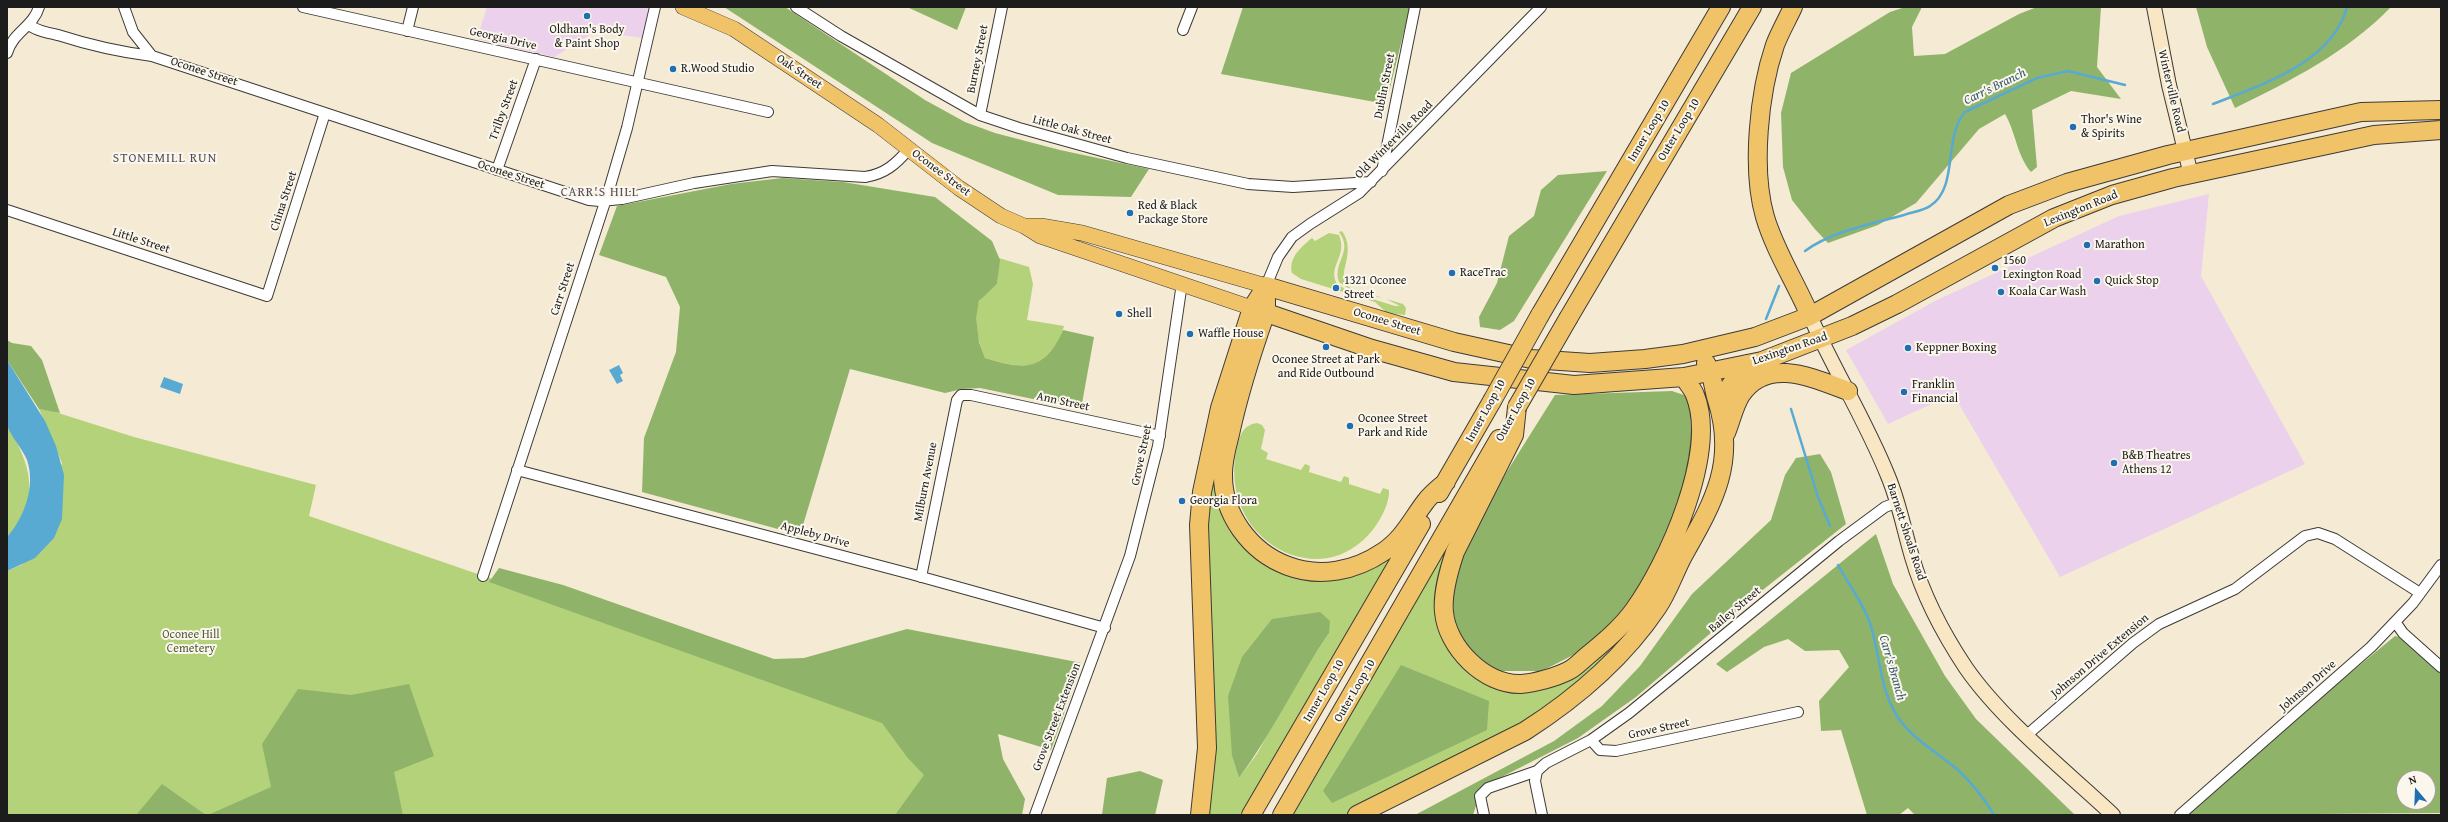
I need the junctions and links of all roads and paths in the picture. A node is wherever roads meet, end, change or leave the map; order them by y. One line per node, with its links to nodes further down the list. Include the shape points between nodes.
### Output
1 (39, 7): 16 (street)
2 (124, 7): 20 (street, via 133,32)
3 (303, 7): 18 (street, Georgia Drive)
4 (413, 7): 18 (street)
5 (655, 7): 22 (street, Carr Street)
6 (683, 7): 28 (main road, Oak Street, via 734,29)
7 (796, 7): 26 (street, Little Oak Street, via 841,36)
8 (1002, 7): 26 (street, Burney Street)
9 (1192, 7): 17 (street)
10 (1415, 7): 31 (street, Dublin Street)
11 (1541, 7): 31 (street, Old Winterville Road)
12 (1721, 7): 57 (highway, Inner Loop 10, bridge, via 1540,315)
13 (1752, 7): 52 (highway, Outer Loop 10, bridge)
14 (1793, 7): 41 (highway, via 1775,45 1764,90 1759,124 1759,174 1764,216)
15 (2154, 7): 29 (main road, Winterville Road, via 2169,85)
16 (29, 25): 19 (street, via 16,35); 20 (street, Oconee Street, via 85,44)
17 (1183, 30)
18 (407, 31): 21 (street, Georgia Drive)
19 (7, 53)
20 (152, 56): 25 (street, Oconee Street)
21 (536, 60): 22 (street, Georgia Drive); 30 (street, Trilby Street)
22 (638, 83): 24 (street, Georgia Drive); 34 (street, Carr Street)
23 (2441, 110): 29 (highway, Lexington Road, via 2360,112)
24 (768, 112)
25 (325, 113): 30 (street, Oconee Street); 39 (street, China Street)
26 (980, 116): 33 (street, Little Oak Street, via 1127,158 1248,184 1293,187)
27 (2441, 130): 32 (highway, Lexington Road, via 2374,135)
28 (909, 148): 34 (street, Oconee Street, via 894,165 879,175 865,177 772,171); 36 (main road, Oconee Street, via 959,188 1001,216)
29 (2186, 151): 32 (main road, Winterville Road); 41 (highway, Lexington Road, via 2097,173 2028,197 1908,260)
30 (497, 170): 34 (street, Oconee Street, via 589,200)
31 (1382, 171): 33 (street, Old Winterville Road)
32 (2191, 175): 44 (highway, Lexington Road, via 2112,194 2054,218 1897,304)
33 (1371, 182): 38 (street, Old Winterville Road, via 1352,198 1292,237 1278,257)
34 (606, 200): 56 (street, Carr Street)
35 (7, 210): 39 (street, Little Street)
36 (1024, 226): 37 (main road, Oconee Street, via 1040,236); 38 (main road, Oconee Street, via 1041,226 1082,233)
37 (1182, 283): 40 (main road, Oconee Street); 55 (street, Grove Street)
38 (1266, 286): 40 (highway); 45 (highway, Oconee Street, via 1454,342 1531,359 1598,362 1645,359)
39 (267, 296)
40 (1259, 310): 42 (highway, Oconee Street); 46 (highway); 71 (highway, via 1220,408 1202,492 1200,525 1207,748)
41 (1810, 316): 43 (highway, Lexington Road); 44 (main road, Barnett Shoals Road)
42 (1286, 319): 46 (highway, via 1268,336); 49 (highway, Oconee Street, via 1372,349 1454,372 1574,385)
43 (1755, 337): 45 (highway, Oconee Street)
44 (1820, 339): 47 (highway, Lexington Road); 50 (main road, Barnett Shoals Road)
45 (1699, 350): 48 (highway)
46 (1250, 362): 57 (highway, via 1238,396 1222,472 1224,488 1235,520 1245,536 1258,550 1275,561 1314,572 1335,572 1358,566 1390,546 1407,530 1426,500)
47 (1754, 363): 48 (highway, Oconee Street); 50 (highway, via 1813,368); 53 (highway, via 1730,386)
48 (1711, 373): 49 (highway, Oconee Street); 53 (highway)
49 (1684, 377): 52 (highway, via 1695,394 1700,413 1697,470 1682,518 1663,558 1635,609 1612,635 1568,671 1521,684 1501,680 1483,672 1462,654 1449,632 1444,611 1449,570 1455,552 1514,435)
50 (1844, 385): 54 (highway, via 1804,374 1785,372 1757,380 1740,396); 58 (main road, Barnett Shoals Road, via 1873,441)
51 (961, 395): 55 (street, Ann Street, via 971,395); 61 (street, Milburn Avenue, via 956,400)
52 (1517, 407): 73 (highway, Outer Loop 10, via 1459,512)
53 (1722, 414): 54 (highway)
54 (1725, 435): 74 (highway, via 1719,488 1710,509 1658,607 1630,643 1576,695 1525,731)
55 (1160, 436): 64 (street, Grove Street, via 1130,556)
56 (517, 470): 60 (street, Carr Street); 61 (street, Appleby Drive)
57 (1446, 482): 72 (highway, Inner Loop 10)
58 (1898, 502): 67 (main road, Barnett Shoals Road, via 1912,558 1947,637 1977,681); 68 (street, Bailey Street, via 1885,507 1839,541 1642,703)
59 (2441, 565): 62 (street, Johnson Drive)
60 (484, 576)
61 (921, 577): 64 (street, Appleby Drive)
62 (2420, 594): 63 (street, Johnson Drive); 67 (street, Johnson Drive Extension, via 2335,539 2313,533 2296,542 2235,589 2169,618 2149,631)
63 (2396, 623): 65 (street, via 2403,633); 78 (street, Johnson Drive, via 2339,677)
64 (1105, 628): 70 (street, Grove Street Extension, via 1042,790)
65 (2441, 667)
66 (1798, 712): 68 (street, Grove Street, via 1616,752 1600,750)
67 (2028, 734): 77 (main road, Barnett Shoals Road)
68 (1591, 740): 69 (street, via 1546,763)
69 (1537, 771): 75 (street, via 1488,788 1480,796); 76 (street, via 1535,782)
70 (1035, 815)
71 (1200, 815)
72 (1251, 815)
73 (1282, 815)
74 (1357, 815)
75 (1484, 815)
76 (1542, 815)
77 (2113, 815)
78 (2180, 815)

